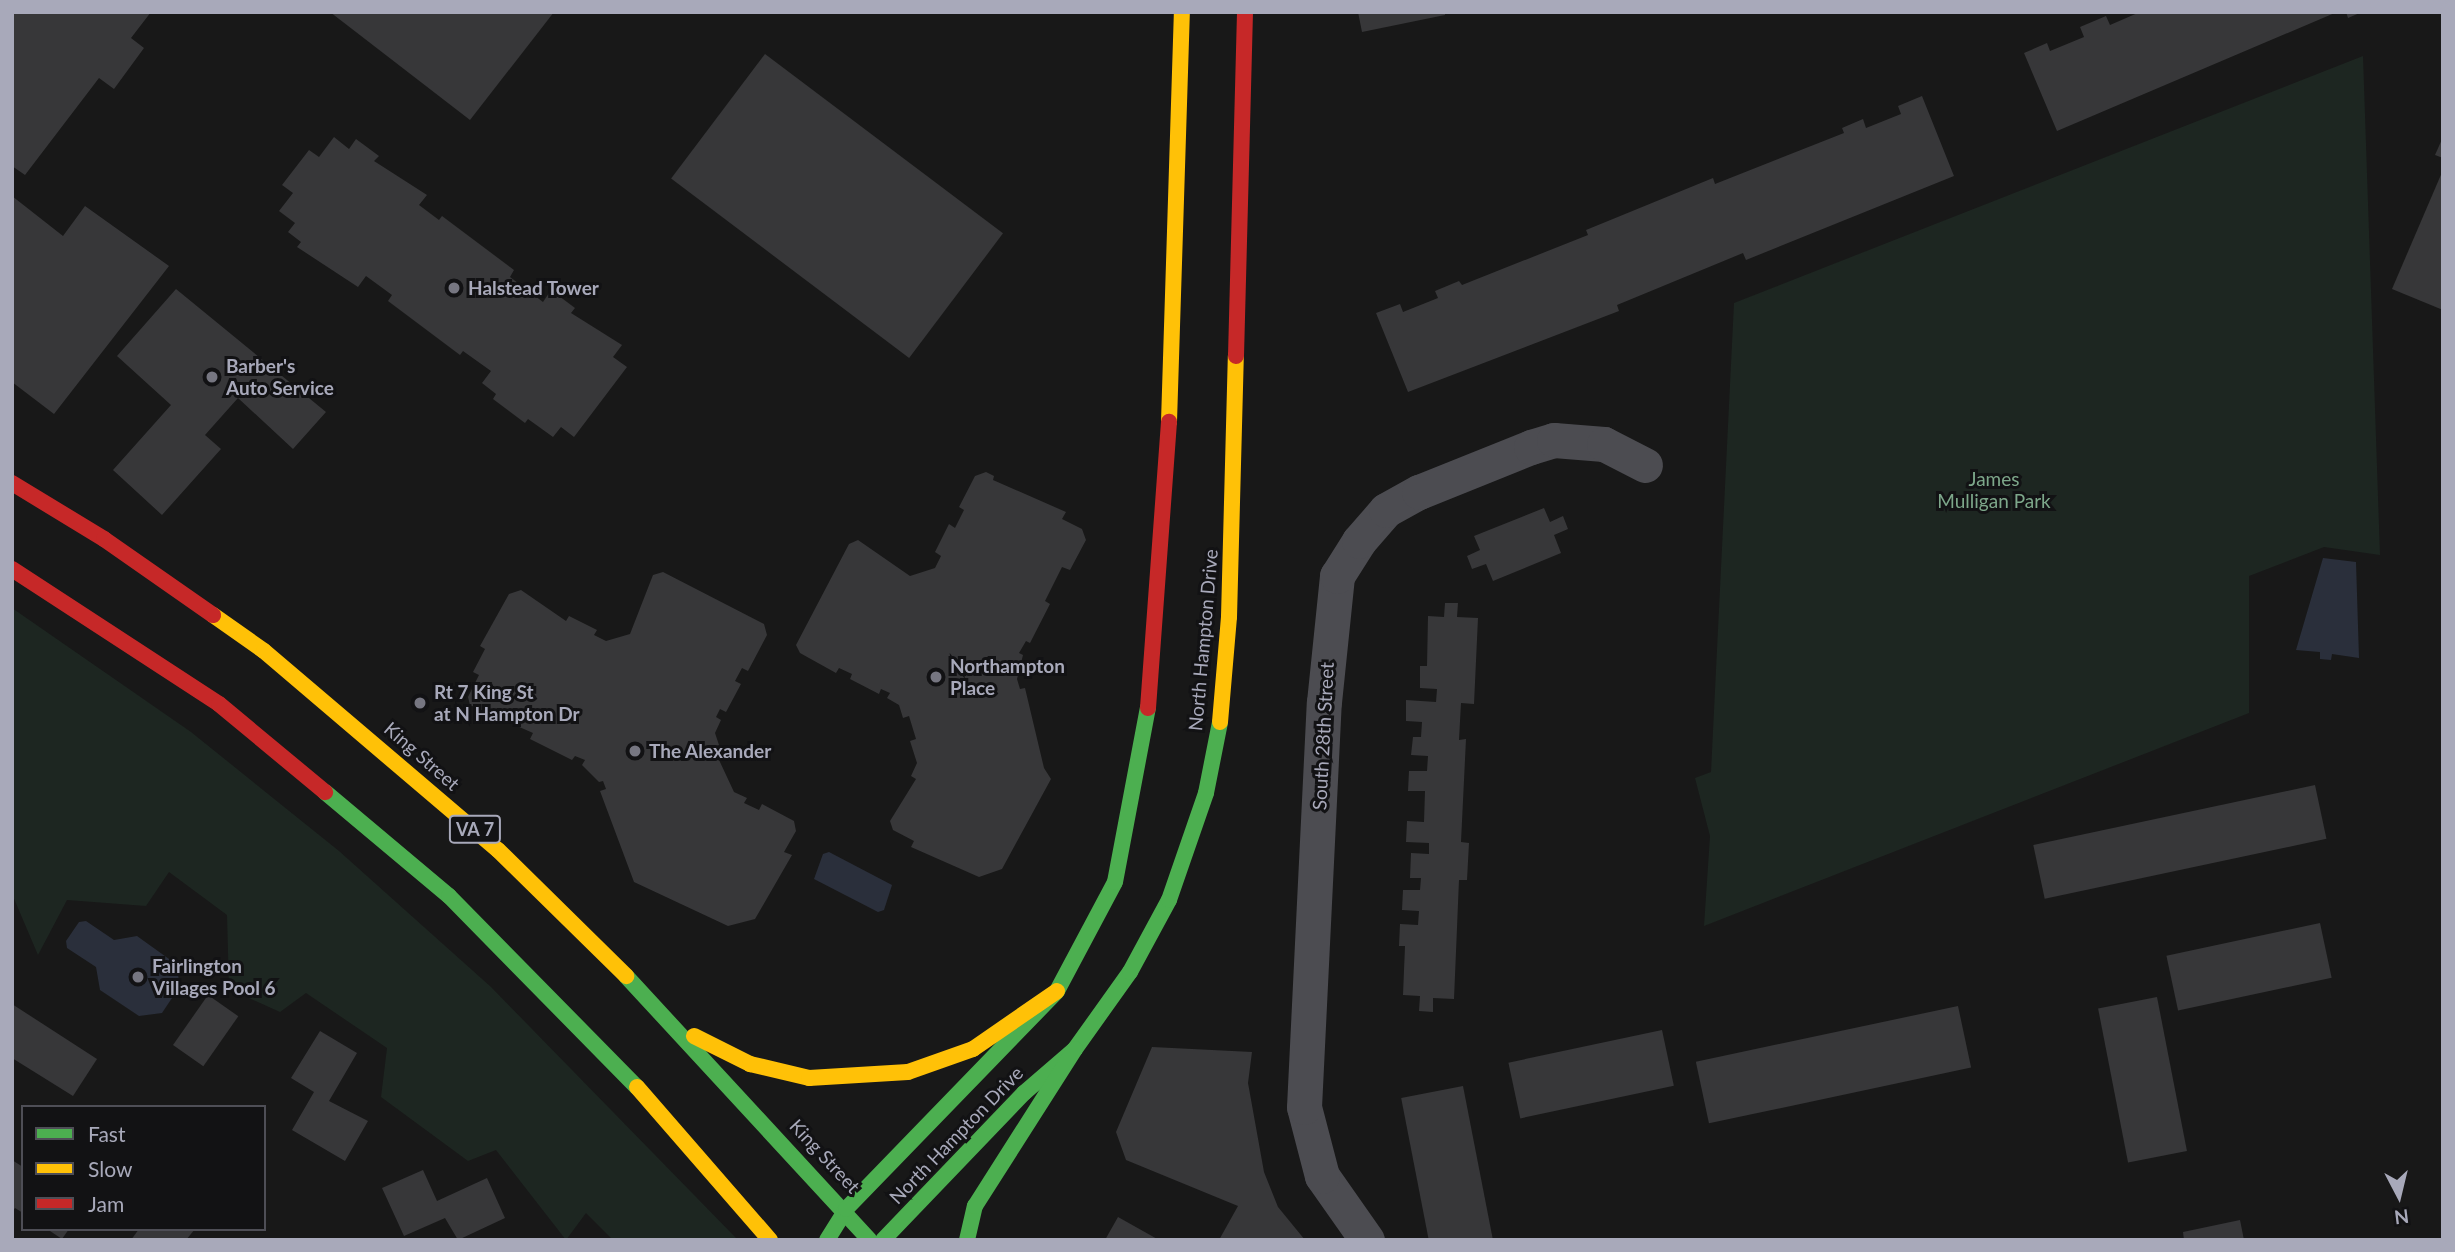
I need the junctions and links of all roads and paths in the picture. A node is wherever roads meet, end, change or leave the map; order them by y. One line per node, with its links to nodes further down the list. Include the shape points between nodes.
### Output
1 (1182, 12): 6 (main road, North Hampton Drive, via 1169,428 1148,712 1115,881)
2 (1245, 12): 8 (main road, North Hampton Drive, via 1237,428 1222,710 1206,793 1169,900 1130,972)
3 (1645, 464): 15 (street, South 28th Street, via 1604,444 1554,440 1531,447 1441,482 1385,510 1337,576 1324,702 1304,1107 1322,1176)
4 (12, 483): 7 (main road, King Street / VA 7, via 104,539 264,651 325,700 498,850)
5 (12, 569): 10 (main road, via 219,704 449,896 645,1095)
6 (1057, 991): 7 (main road, via 973,1049 908,1072 856,1077 809,1078 750,1064); 9 (main road, North Hampton Drive)
7 (670, 1024): 9 (main road, King Street / VA 7)
8 (1075, 1049): 13 (main road, North Hampton Drive, via 1024,1093); 14 (main road, via 975,1206)
9 (846, 1209): 11 (main road, North Hampton Drive); 12 (main road, King Street / VA 7)
10 (770, 1240)
11 (827, 1240)
12 (870, 1240)
13 (883, 1240)
14 (967, 1240)
15 (1367, 1240)

